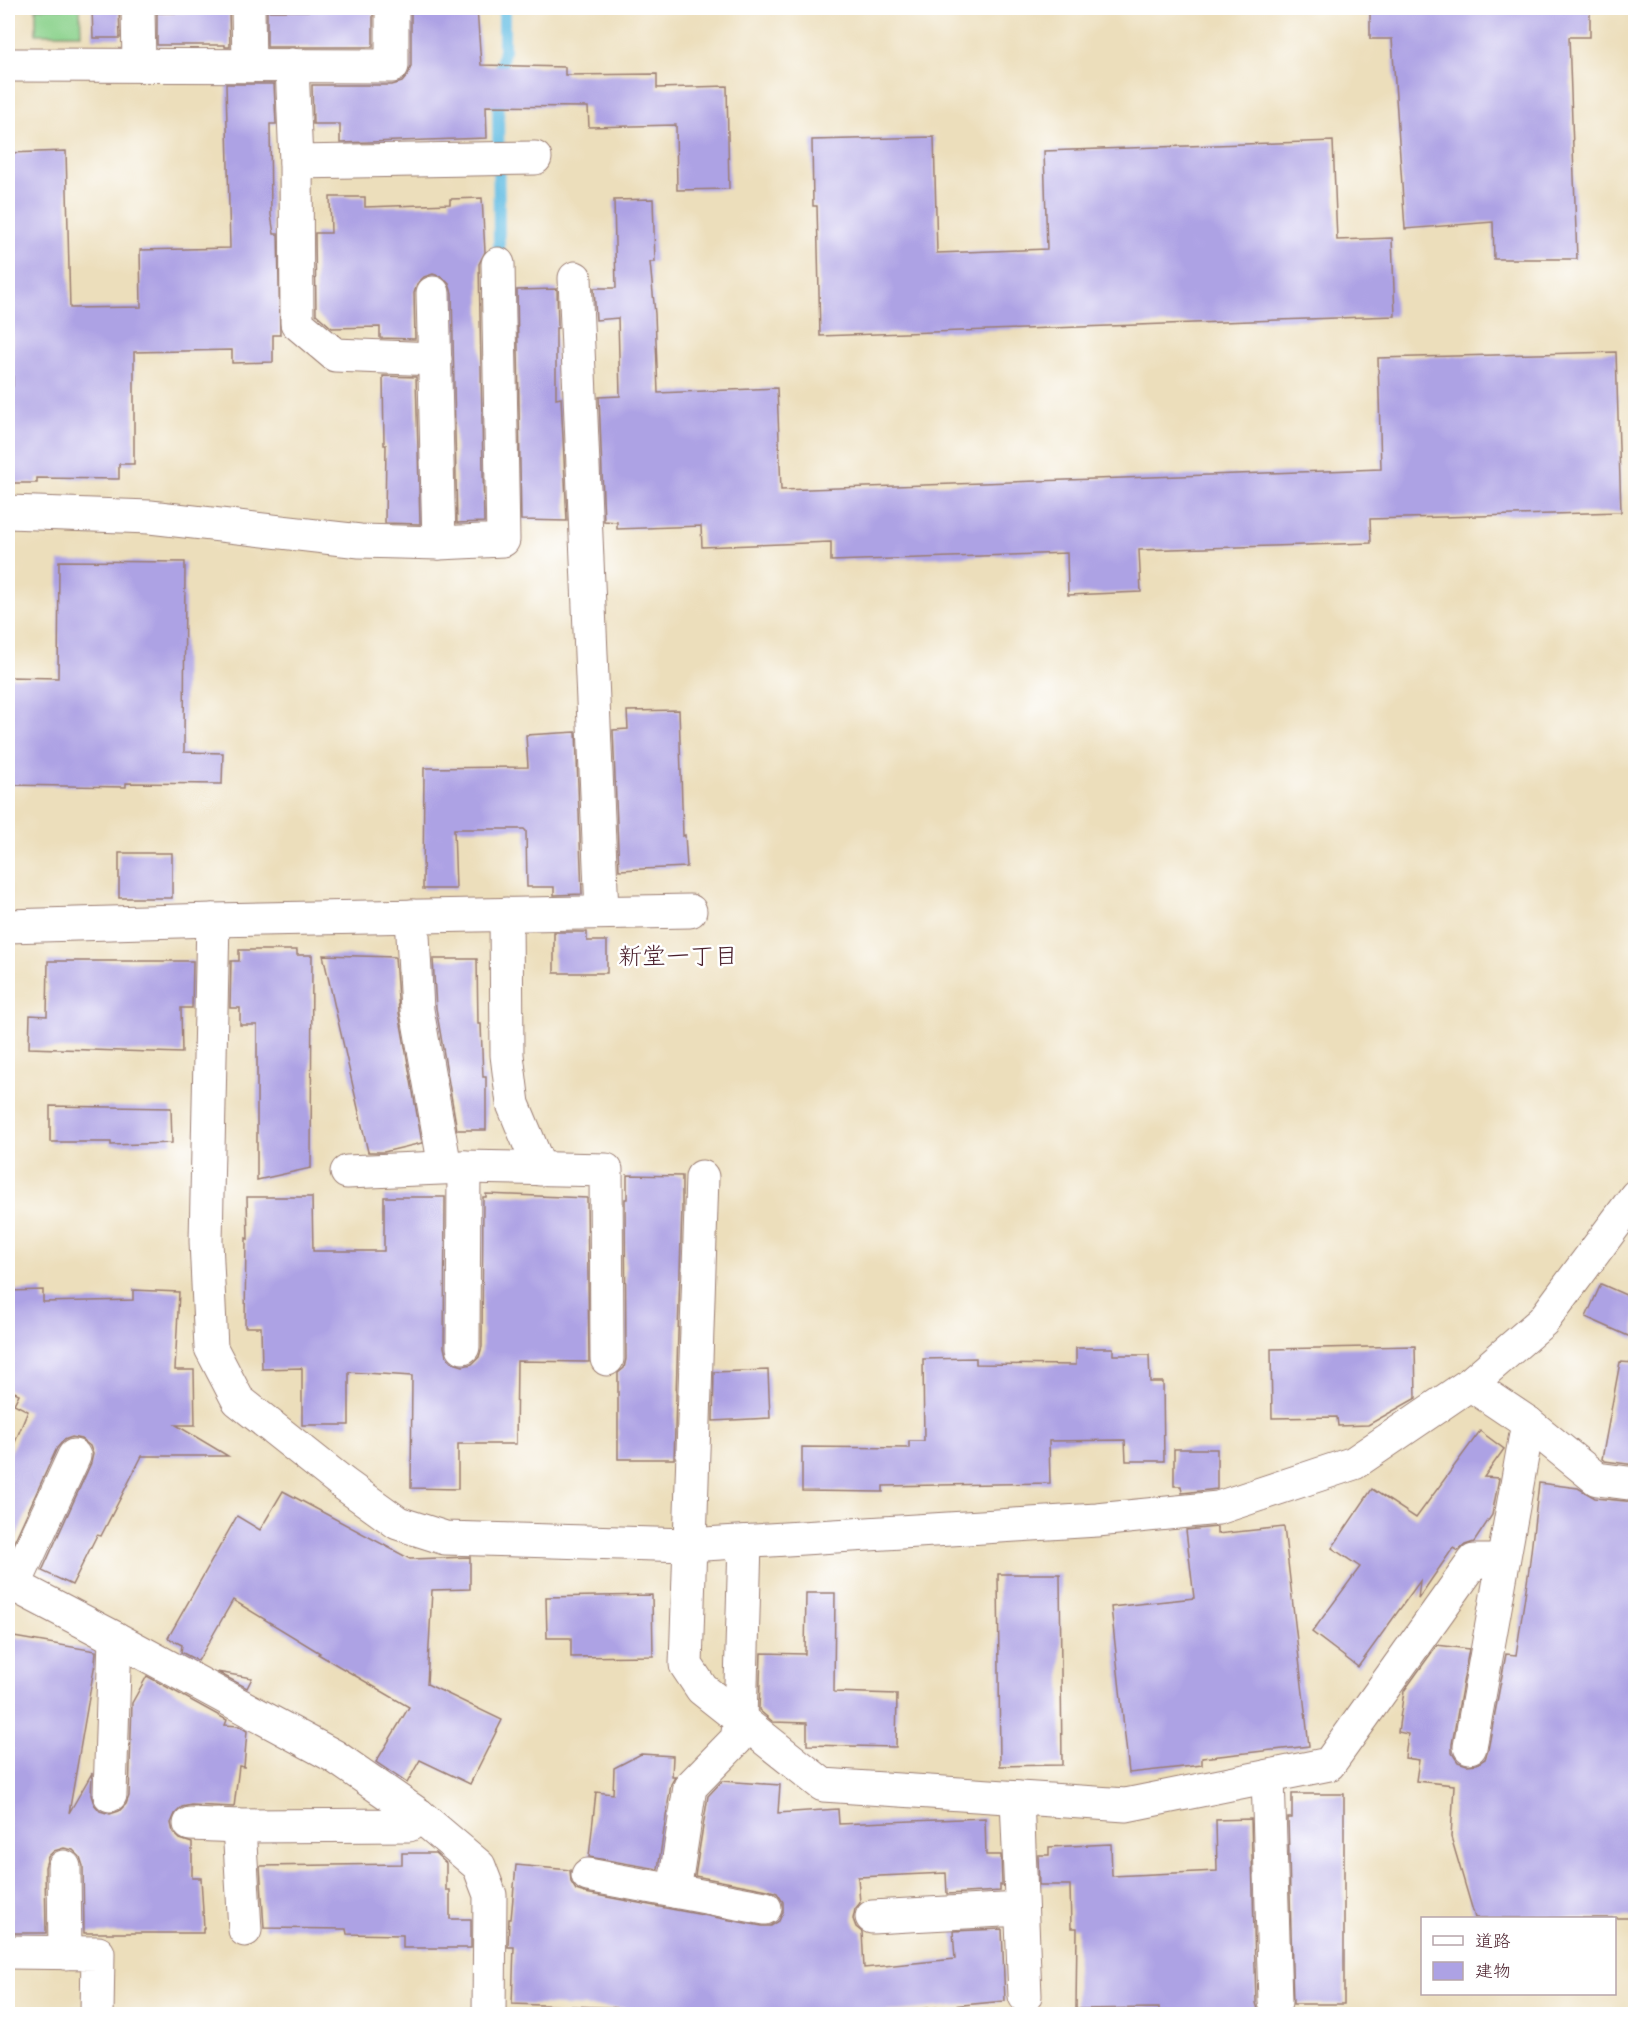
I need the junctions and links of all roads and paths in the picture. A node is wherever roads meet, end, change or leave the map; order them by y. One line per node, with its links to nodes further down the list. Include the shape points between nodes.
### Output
1 (138, 8): 5 (street)
2 (248, 8): 6 (street)
3 (392, 8): 7 (street, via 392,66)
4 (8, 65): 5 (street)
5 (139, 65): 6 (street)
6 (249, 65): 7 (street)
7 (292, 65): 9 (street)
8 (535, 158): 9 (street)
9 (296, 162): 13 (street, via 297,323 335,355)
10 (498, 264): 15 (street, via 503,540)
11 (575, 278): 17 (street)
12 (433, 293): 13 (street)
13 (435, 359): 15 (street)
14 (8, 512): 15 (street, via 150,517 360,541)
15 (439, 543)
16 (690, 910): 17 (street)
17 (602, 912): 18 (street)
18 (506, 914): 19 (street); 23 (street, via 507,1055 513,1104)
19 (412, 916): 20 (street); 22 (street, via 417,1010)
20 (213, 920): 21 (street); 34 (street, via 207,1282 211,1348 238,1400 398,1523 445,1538)
21 (8, 926)
22 (455, 1167): 23 (street); 24 (street); 27 (street)
23 (540, 1168): 28 (street, via 606,1170)
24 (347, 1172)
25 (702, 1177): 34 (street)
26 (1635, 1196): 29 (street, via 1543,1321)
27 (463, 1347)
28 (607, 1359)
29 (1470, 1384): 30 (street); 33 (street, via 1354,1463 1218,1508 1097,1520)
30 (1528, 1423): 32 (street, via 1597,1479); 35 (street)
31 (74, 1456): 36 (street)
32 (1635, 1484)
33 (745, 1542): 34 (street); 38 (street)
34 (688, 1545): 38 (street, via 686,1665 702,1689)
35 (1503, 1561): 39 (street); 40 (street, via 1474,1561 1329,1764)
36 (11, 1584): 37 (street)
37 (115, 1638): 41 (street); 43 (street, via 334,1756)
38 (740, 1720): 42 (street, via 823,1785); 48 (street, via 737,1739 690,1787)
39 (1470, 1747)
40 (1268, 1776): 42 (street, via 1126,1805); 56 (street)
41 (110, 1795)
42 (1017, 1797): 50 (street)
43 (419, 1815): 45 (street, via 409,1825); 58 (street, via 479,1866 490,1895)
44 (190, 1824): 45 (street)
45 (239, 1826): 52 (street)
46 (64, 1868): 54 (street)
47 (588, 1875): 48 (street)
48 (674, 1891): 49 (street)
49 (765, 1908)
50 (1021, 1909): 51 (street); 55 (street)
51 (872, 1917)
52 (245, 1930)
53 (8, 1952): 54 (street)
54 (65, 1953): 57 (street, via 98,1953)
55 (1025, 1996)
56 (1275, 2002)
57 (97, 2014)
58 (489, 2014)

